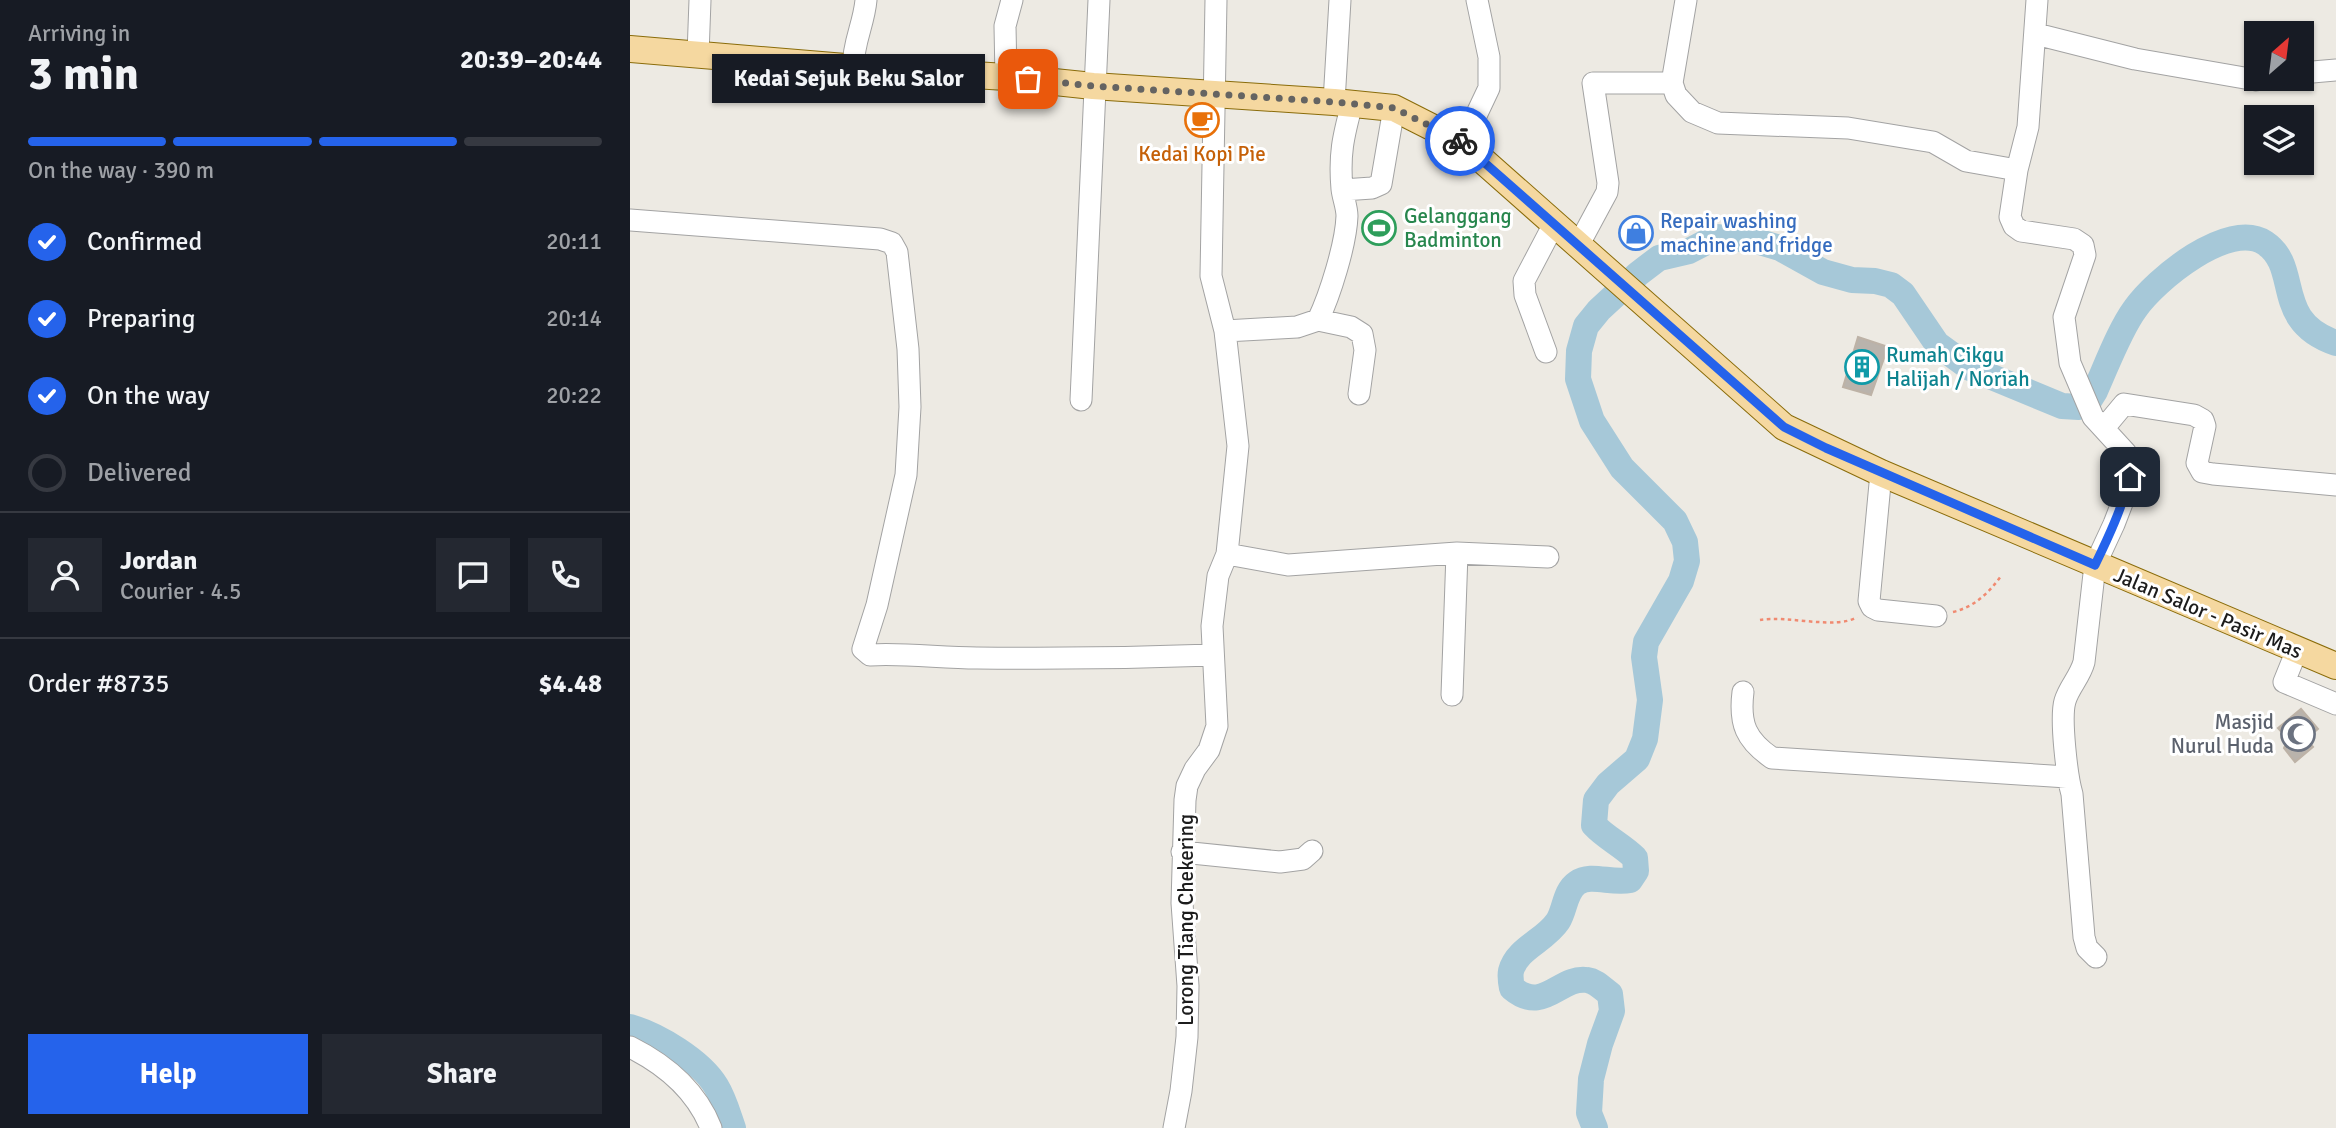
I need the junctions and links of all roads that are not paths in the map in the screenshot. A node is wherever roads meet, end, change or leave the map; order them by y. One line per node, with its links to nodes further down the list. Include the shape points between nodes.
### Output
1 (700, 0): 12 (street)
2 (866, 0): 13 (street)
3 (1012, 0): 16 (street, via 1004,26)
4 (1099, 0): 19 (street)
5 (1216, 0): 20 (street, Lorong Tiang Chekering)
6 (1340, 0): 21 (street)
7 (1477, 0): 23 (street, via 1489,57 1489,88)
8 (1686, 0): 18 (street)
9 (2037, 0): 10 (street)
10 (2036, 33): 17 (street, via 2135,60); 24 (street, via 2028,127)
11 (630, 49): 12 (main road, Jalan Salor - Pasir Mas)
12 (698, 55): 13 (main road, Jalan Salor - Pasir Mas)
13 (853, 68): 16 (main road, Jalan Salor - Pasir Mas)
14 (2336, 69): 15 (street)
15 (2314, 72)
16 (1006, 77): 19 (main road, Jalan Salor - Pasir Mas)
17 (2244, 78)
18 (1672, 83): 24 (street, via 1676,95 1692,112 1718,123 1848,128 1933,142 1966,161); 28 (street, via 1593,83 1608,183)
19 (1093, 86): 20 (main road, Jalan Salor - Pasir Mas); 33 (street)
20 (1214, 94): 21 (main road, Jalan Salor - Pasir Mas); 30 (street, Lorong Tiang Chekering, via 1211,276)
21 (1343, 103): 22 (main road, Jalan Salor - Pasir Mas); 25 (street)
22 (1394, 108): 23 (main road, Jalan Salor - Pasir Mas); 25 (street, via 1381,184)
23 (1463, 143): 27 (main road, Jalan Salor - Pasir Mas)
24 (2017, 170): 34 (street, via 2010,216 2014,226 2083,245 2085,255 2064,317 2070,363)
25 (1342, 190): 29 (street, via 1347,216)
26 (630, 220): 43 (street, via 880,239 892,243 897,252 908,349 906,475 863,649 870,656)
27 (1555, 222): 28 (main road, Jalan Salor - Pasir Mas); 31 (street, via 1524,281)
28 (1579, 244): 35 (main road, Jalan Salor - Pasir Mas, via 1784,427)
29 (1318, 320): 30 (street, via 1297,327); 32 (street, via 1362,334 1365,350)
30 (1225, 331): 38 (street, Lorong Tiang Chekering, via 1238,446)
31 (1546, 352)
32 (1359, 394)
33 (1081, 400)
34 (2099, 422): 36 (street, via 2124,404 2194,415 2203,419 2205,426 2197,463 2202,472); 40 (street, via 2126,453 2130,477)
35 (1881, 473): 40 (main road, Jalan Salor - Pasir Mas); 41 (street, via 1869,601 1878,610)
36 (2336, 485)
37 (1457, 553): 38 (street, via 1288,565); 39 (street); 46 (street)
38 (1227, 554): 43 (street, Lorong Tiang Chekering, via 1217,576)
39 (1548, 556)
40 (2095, 565): 42 (main road, Jalan Salor - Pasir Mas); 48 (street, via 2084,662 2064,705)
41 (1936, 616)
42 (2297, 650): 44 (main road, Jalan Salor - Pasir Mas); 47 (street, via 2284,682)
43 (1213, 655): 50 (street, Lorong Tiang Chekering, via 1217,726 1209,750 1187,786)
44 (2336, 666)
45 (1743, 692): 48 (street, via 1746,732 1756,747 1772,758)
46 (1452, 695)
47 (2336, 704)
48 (2067, 777): 51 (street, via 2084,937)
49 (1312, 851): 50 (street, via 1303,859 1280,862)
50 (1182, 852): 54 (street, Lorong Tiang Chekering, via 1188,986)
51 (2096, 957)
52 (630, 1047): 53 (street, via 677,1077 704,1110)
53 (711, 1128)
54 (1174, 1128)

